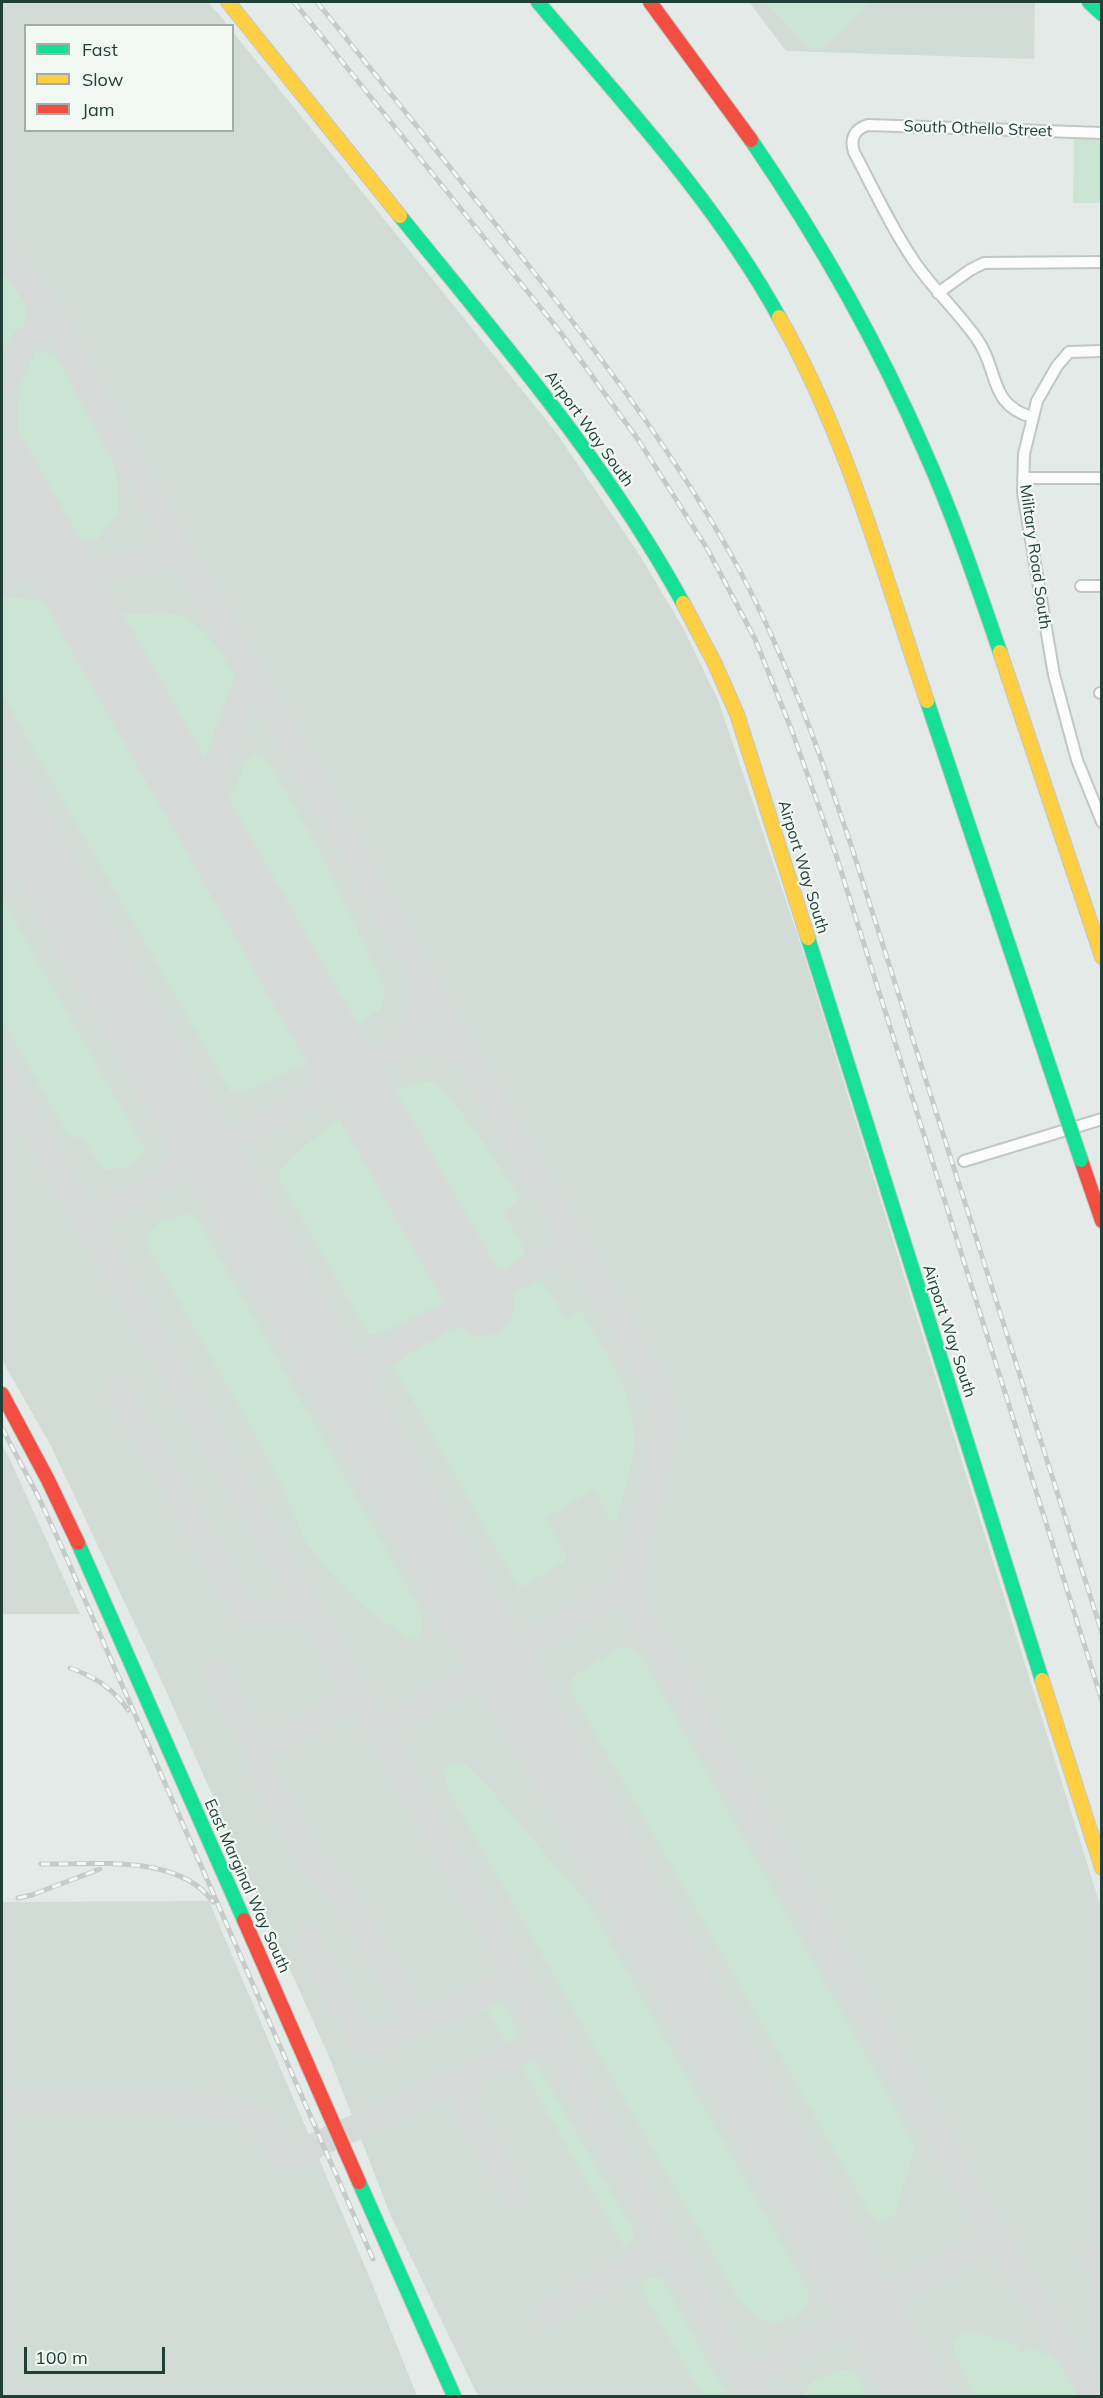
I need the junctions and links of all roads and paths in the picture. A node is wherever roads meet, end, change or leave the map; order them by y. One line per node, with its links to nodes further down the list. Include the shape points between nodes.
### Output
1 (228, 2): 21 (main road, Airport Way South, via 577,435 664,570 729,694)
2 (538, 2): 19 (main road, bridge, via 725,234 786,329 819,391 850,472)
3 (650, 2): 16 (main road, via 735,114 789,196 850,300 910,420 968,558)
4 (1089, 2): 5 (main road)
5 (1101, 14)
6 (1101, 132): 8 (street, South Othello Street, via 868,125 856,131 852,141 854,152 895,231)
7 (1101, 262): 8 (street, via 984,263)
8 (938, 293): 10 (street, via 979,341 1005,403)
9 (1101, 351): 10 (street, Military Road South, via 1070,352 1057,366)
10 (1032, 417): 11 (street, Military Road South)
11 (1023, 478): 12 (street); 15 (street, Military Road South, via 1024,507 1054,675 1077,760)
12 (1101, 478)
13 (1080, 586): 14 (street)
14 (1101, 586)
15 (1101, 822)
16 (1101, 957)
17 (1101, 1119): 18 (street)
18 (964, 1161)
19 (1101, 1221)
20 (2, 1394): 22 (main road, East Marginal Way South, via 74,1531)
21 (1101, 1868)
22 (454, 2397)

